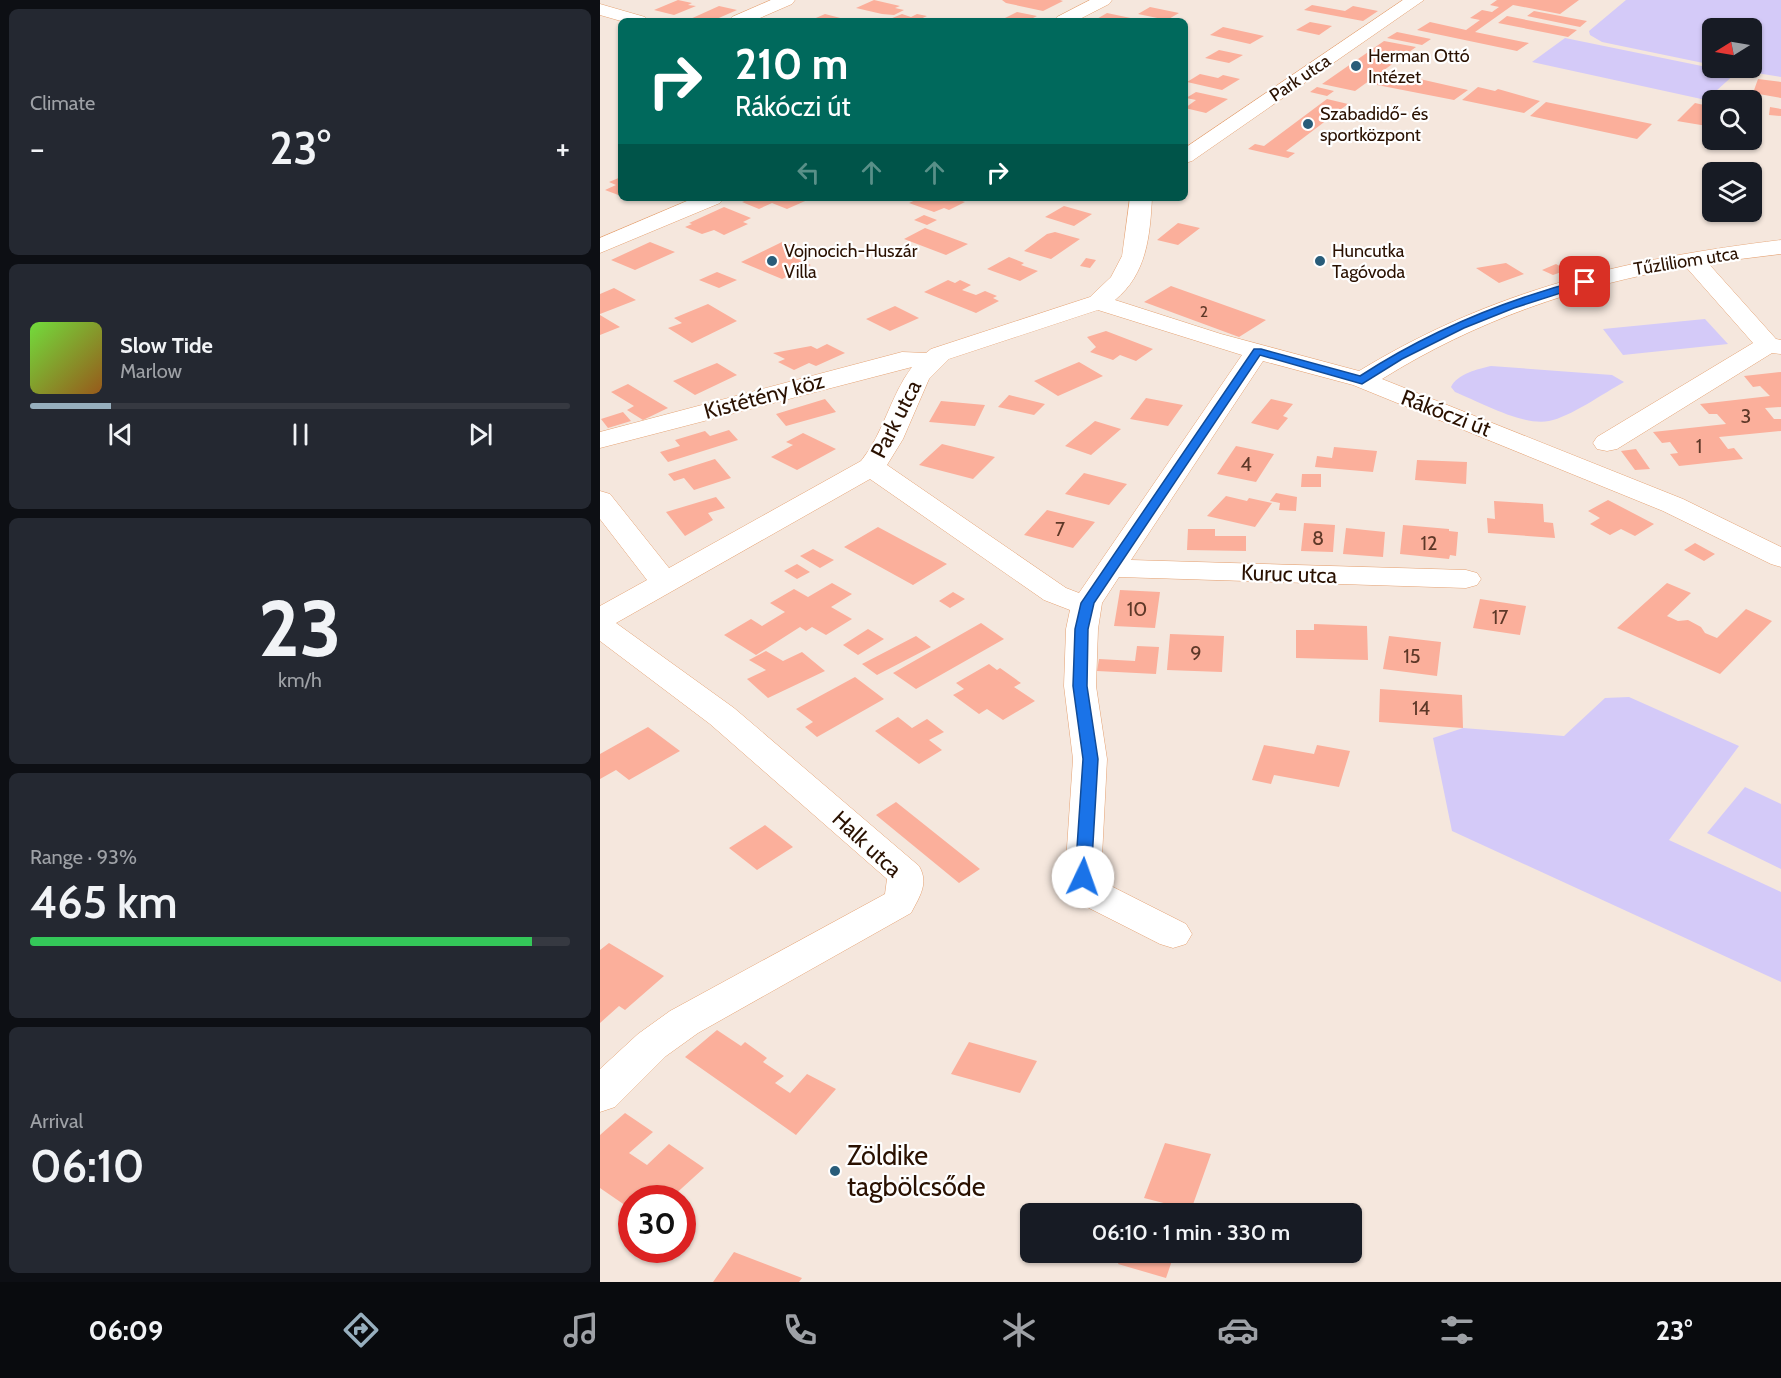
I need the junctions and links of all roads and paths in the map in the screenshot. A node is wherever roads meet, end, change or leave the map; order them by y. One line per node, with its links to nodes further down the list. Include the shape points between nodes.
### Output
1 (786, 0): 6 (street)
2 (1103, 0): 7 (street)
3 (1416, 0): 8 (street, Park utca)
4 (600, 9): 5 (street)
5 (629, 18)
6 (745, 18)
7 (1069, 18)
8 (1188, 155)
9 (705, 201): 11 (street)
10 (1141, 201): 14 (street, Park utca, via 1132,262 1113,292)
11 (600, 246)
12 (1781, 247): 13 (street, Tűzliliom utca)
13 (1691, 259): 15 (street); 18 (street, Tűzliliom utca, via 1623,271 1494,312 1425,342)
14 (1098, 302): 16 (street, Rákóczi út); 17 (street, Park utca)
15 (1774, 346): 20 (street)
16 (1257, 351): 18 (street, Rákóczi út); 24 (street)
17 (929, 361): 19 (street, Kistétény köz, via 902,360); 21 (street, Park utca, via 919,372 883,455)
18 (1362, 380): 23 (street, Rákóczi út, via 1673,505)
19 (600, 440)
20 (1606, 443)
21 (871, 467): 26 (street, Park utca); 27 (street, via 1055,594)
22 (600, 500): 26 (street)
23 (1781, 558)
24 (1111, 568): 25 (street, Kuruc utca); 27 (street)
25 (1466, 579)
26 (665, 583): 28 (street, Park utca)
27 (1087, 603): 30 (street, via 1080,675 1090,759 1083,877 1094,894)
28 (600, 619)
29 (600, 626): 31 (street, Halk utca, via 722,716 906,875 905,890 898,903 684,1022)
30 (1173, 934)
31 (604, 1086)

